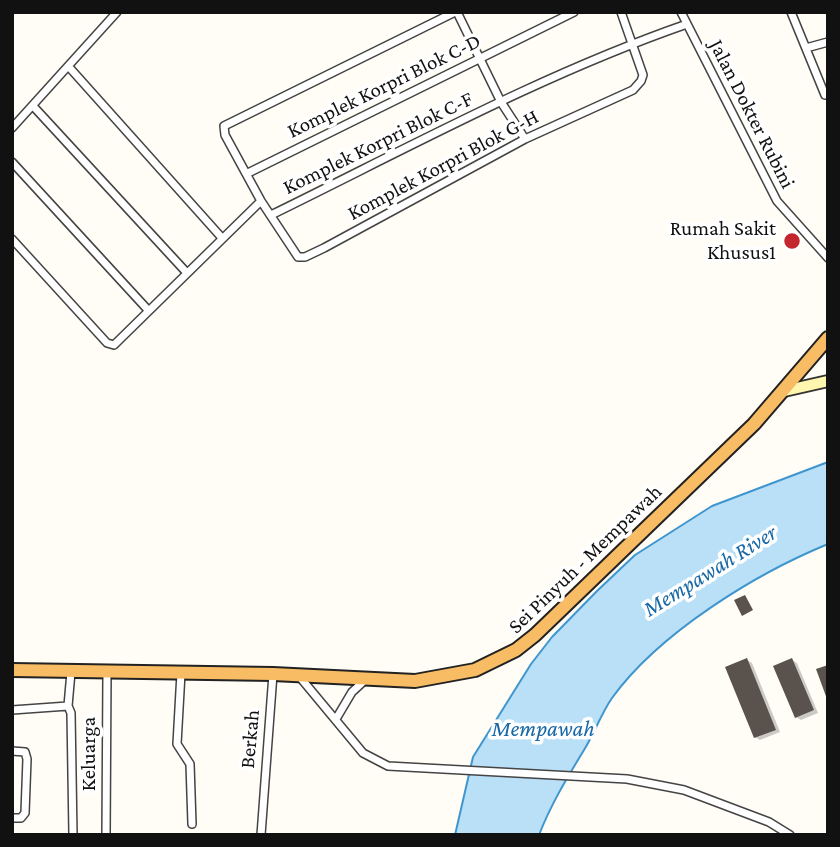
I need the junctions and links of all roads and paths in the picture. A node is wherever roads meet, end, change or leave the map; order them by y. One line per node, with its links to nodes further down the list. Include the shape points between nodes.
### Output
1 (117, 12): 12 (street)
2 (456, 12): 11 (street); 19 (street, via 224,126)
3 (575, 12): 11 (street, Komplek Korpri Blok C-D)
4 (621, 12): 8 (street)
5 (681, 12): 7 (street, Jalan Dokter Rubini)
6 (791, 12): 10 (street)
7 (687, 24): 8 (street, Komplek Korpri Blok C-F); 24 (street, Jalan Dokter Rubini, via 777,201)
8 (632, 42): 14 (street, Komplek Korpri Blok C-F); 17 (street, Komplek Korpri Blok G-H, via 643,75 633,90)
9 (828, 42): 10 (street)
10 (807, 48): 13 (street)
11 (482, 58): 14 (street); 19 (street, Komplek Korpri Blok C-D)
12 (69, 67): 15 (street); 22 (street)
13 (825, 95)
14 (501, 102): 17 (street); 21 (street, Komplek Korpri Blok C-F)
15 (33, 106): 16 (street); 25 (street)
16 (12, 128)
17 (525, 139): 21 (street, Komplek Korpri Blok G-H, via 305,257 298,257)
18 (12, 162): 26 (street)
19 (248, 173): 20 (street)
20 (261, 201): 21 (street); 22 (street)
21 (271, 215)
22 (222, 238): 25 (street)
23 (12, 239): 26 (street, via 107,343 116,345)
24 (828, 258)
25 (187, 273): 26 (street)
26 (148, 310)
27 (828, 338): 29 (highway, Sei Pinyuh - Mempawah)
28 (828, 381): 29 (main road)
29 (784, 391): 36 (highway, Sei Pinyuh - Mempawah, via 605,569 516,650 475,670 447,677)
30 (12, 670): 31 (highway, Sei Pinyuh - Mempawah)
31 (71, 672): 32 (highway, Sei Pinyuh - Mempawah); 37 (street)
32 (107, 673): 33 (highway, Sei Pinyuh - Mempawah); 44 (street, Keluarga)
33 (181, 673): 34 (highway, Sei Pinyuh - Mempawah); 42 (street, via 177,744 190,764)
34 (273, 674): 35 (highway, Sei Pinyuh - Mempawah); 45 (street, Berkah)
35 (299, 676): 36 (highway, Sei Pinyuh - Mempawah); 39 (street)
36 (364, 681): 39 (street)
37 (68, 706): 38 (street); 43 (street)
38 (12, 710)
39 (336, 719): 46 (street, via 363,753 400,769 596,776 684,790 769,822)
40 (12, 751): 41 (street, via 25,752 27,759 25,813)
41 (12, 818)
42 (192, 824)
43 (73, 835)
44 (106, 835)
45 (261, 835)
46 (790, 835)

